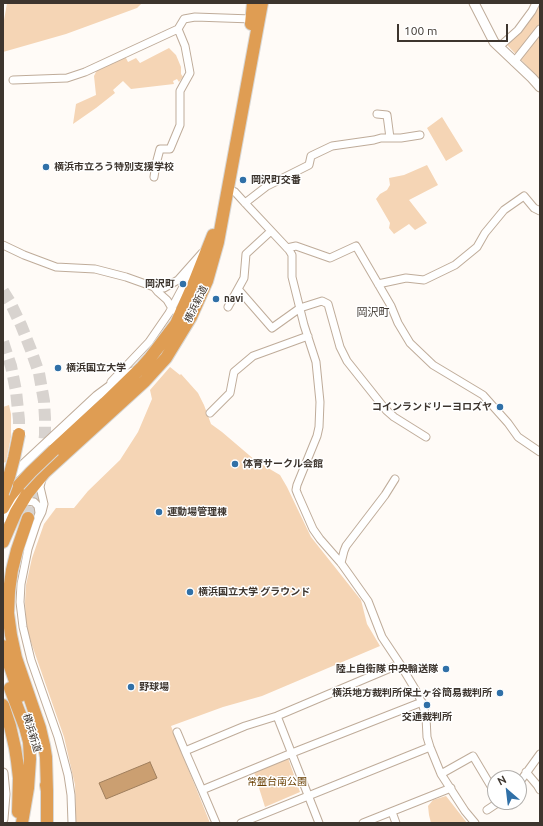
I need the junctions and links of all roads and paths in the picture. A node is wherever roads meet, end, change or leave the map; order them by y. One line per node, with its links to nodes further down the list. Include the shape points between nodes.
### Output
1 (253, 3): 5 (highway, 横浜新道)
2 (262, 3): 16 (highway, 横浜新道)
3 (474, 3): 8 (street)
4 (536, 3): 8 (street, via 518,30)
5 (252, 20): 6 (street, via 195,17 184,19); 16 (highway, 横浜新道)
6 (178, 28): 10 (street, via 67,78); 15 (street, via 185,46 190,73 180,91 180,125 170,149 160,148)
7 (540, 29): 9 (street)
8 (499, 47): 9 (street)
9 (514, 62): 11 (street)
10 (13, 80)
11 (540, 87)
12 (377, 114): 14 (street, via 387,115)
13 (420, 135): 14 (street)
14 (390, 138): 17 (street, via 332,146 311,156 309,165 267,186)
15 (154, 177)
16 (225, 187): 17 (street, via 235,192); 20 (highway, 横浜新道); 38 (highway, 横浜新道, via 218,242 207,281 191,317 166,358 146,381)
17 (245, 203): 19 (street)
18 (540, 211): 24 (street, via 524,196 504,210 477,247 455,265 424,280 406,278)
19 (271, 231): 22 (street); 26 (street, via 246,254 244,278)
20 (210, 241): 23 (street); 30 (highway, 横浜新道)
21 (3, 245): 25 (street, via 56,267 95,269)
22 (287, 248): 24 (street, via 296,246 330,258 356,246); 29 (street, via 292,255 292,276)
23 (198, 258): 25 (street, via 178,280 164,288); 27 (street)
24 (378, 284): 37 (street, via 410,343 433,365 483,395 518,437)
25 (154, 287): 27 (street)
26 (238, 290): 28 (street); 29 (street, via 272,328)
27 (172, 308): 30 (street); 33 (street, via 149,342)
28 (228, 308)
29 (300, 308): 31 (street); 36 (street, via 322,301 328,304 347,361 386,410)
30 (176, 324): 32 (highway, 横浜新道)
31 (308, 336): 34 (street, via 253,356 234,372 230,393); 48 (street, via 317,372 319,427 296,490 314,529 324,545)
32 (142, 367): 33 (street, via 120,378); 41 (highway, 横浜新道, bridge, via 31,472)
33 (97, 396): 40 (street)
34 (210, 413)
35 (18, 434): 42 (highway, bridge)
36 (426, 437)
37 (540, 452)
38 (45, 472): 41 (highway, 横浜新道); 45 (street, via 36,477 19,495); 46 (street, via 40,487 44,504 42,512)
39 (395, 479): 48 (street, via 346,546)
40 (3, 484)
41 (24, 489): 43 (highway, 横浜新道); 44 (highway, 横浜新道, via 10,496)
42 (3, 494)
43 (20, 504): 46 (street, via 27,501 38,506 39,513); 47 (highway, 横浜新道)
44 (3, 508)
45 (3, 518)
46 (33, 520): 68 (highway, via 17,550 12,570 8,613 16,658 44,744); 76 (street, via 21,584 23,627 31,660 68,774)
47 (3, 542)
48 (341, 563): 50 (street, via 368,601 382,637)
49 (3, 646): 68 (highway, 横浜新道, via 40,755)
50 (400, 664): 52 (street); 54 (street)
51 (3, 668): 74 (highway, via 29,742 28,788)
52 (422, 702): 56 (street); 58 (street)
53 (3, 705): 73 (highway, 横浜新道, via 17,761)
54 (277, 716): 57 (street, via 245,726); 58 (street)
55 (177, 732): 57 (street)
56 (430, 747): 63 (street); 69 (street)
57 (185, 751): 66 (street)
58 (292, 753): 66 (street); 69 (street)
59 (540, 754): 60 (street)
60 (527, 771)
61 (3, 773): 71 (street)
62 (527, 773): 67 (street)
63 (442, 774): 64 (street, via 473,756); 65 (street)
64 (487, 780)
65 (451, 788): 70 (street); 72 (street, via 465,811)
66 (202, 790): 77 (street)
67 (540, 790)
68 (47, 791): 75 (highway, 横浜新道)
69 (308, 796): 78 (street); 79 (street)
70 (392, 812): 80 (street); 81 (street)
71 (3, 819)
72 (474, 820)
73 (18, 823)
74 (22, 823)
75 (48, 823)
76 (72, 823)
77 (216, 823)
78 (241, 823)
79 (318, 823)
80 (363, 823)
81 (396, 823)

